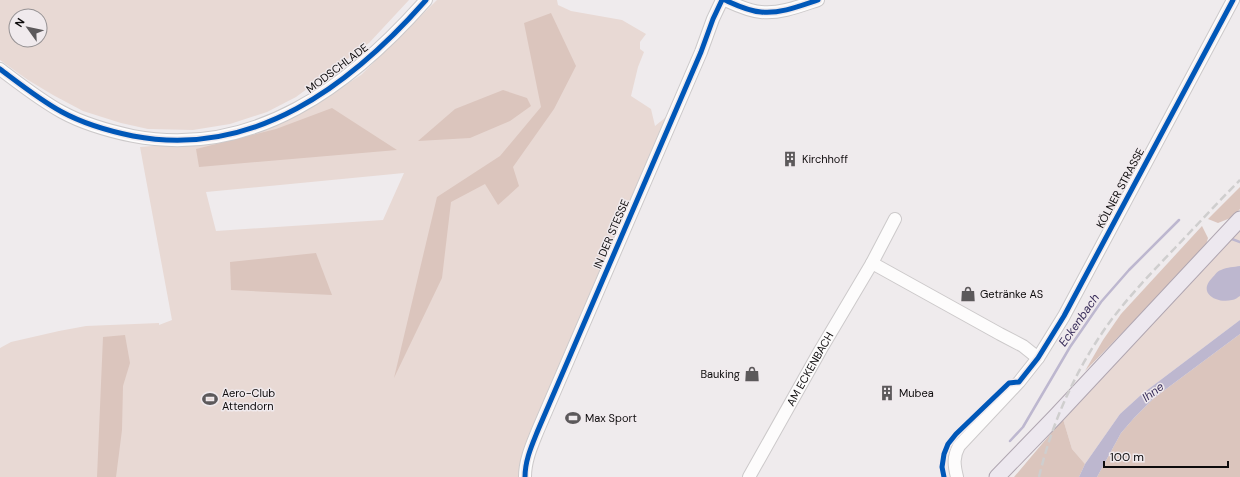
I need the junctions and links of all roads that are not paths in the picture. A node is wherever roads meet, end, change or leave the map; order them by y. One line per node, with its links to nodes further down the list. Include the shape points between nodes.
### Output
1 (426, 0): 6 (street, MODSCHLADE, via 377,50 326,92 277,119 223,136 193,140 160,140 100,128 39,98)
2 (722, 0): 11 (street, IN DER STESSE, via 538,430 525,465)
3 (725, 0): 4 (street, via 760,12 782,11)
4 (818, 0)
5 (1233, 0): 10 (street, KÖLNER STRASSE, via 1064,316)
6 (0, 69)
7 (1240, 219): 14 (main road, via 1055,417)
8 (895, 220): 9 (street, AM ECKENBACH)
9 (872, 262): 10 (street, via 1023,346); 12 (street, AM ECKENBACH)
10 (1038, 358): 13 (street, KÖLNER STRASSE, via 959,446 954,465)
11 (525, 477)
12 (748, 477)
13 (957, 477)
14 (994, 477)

